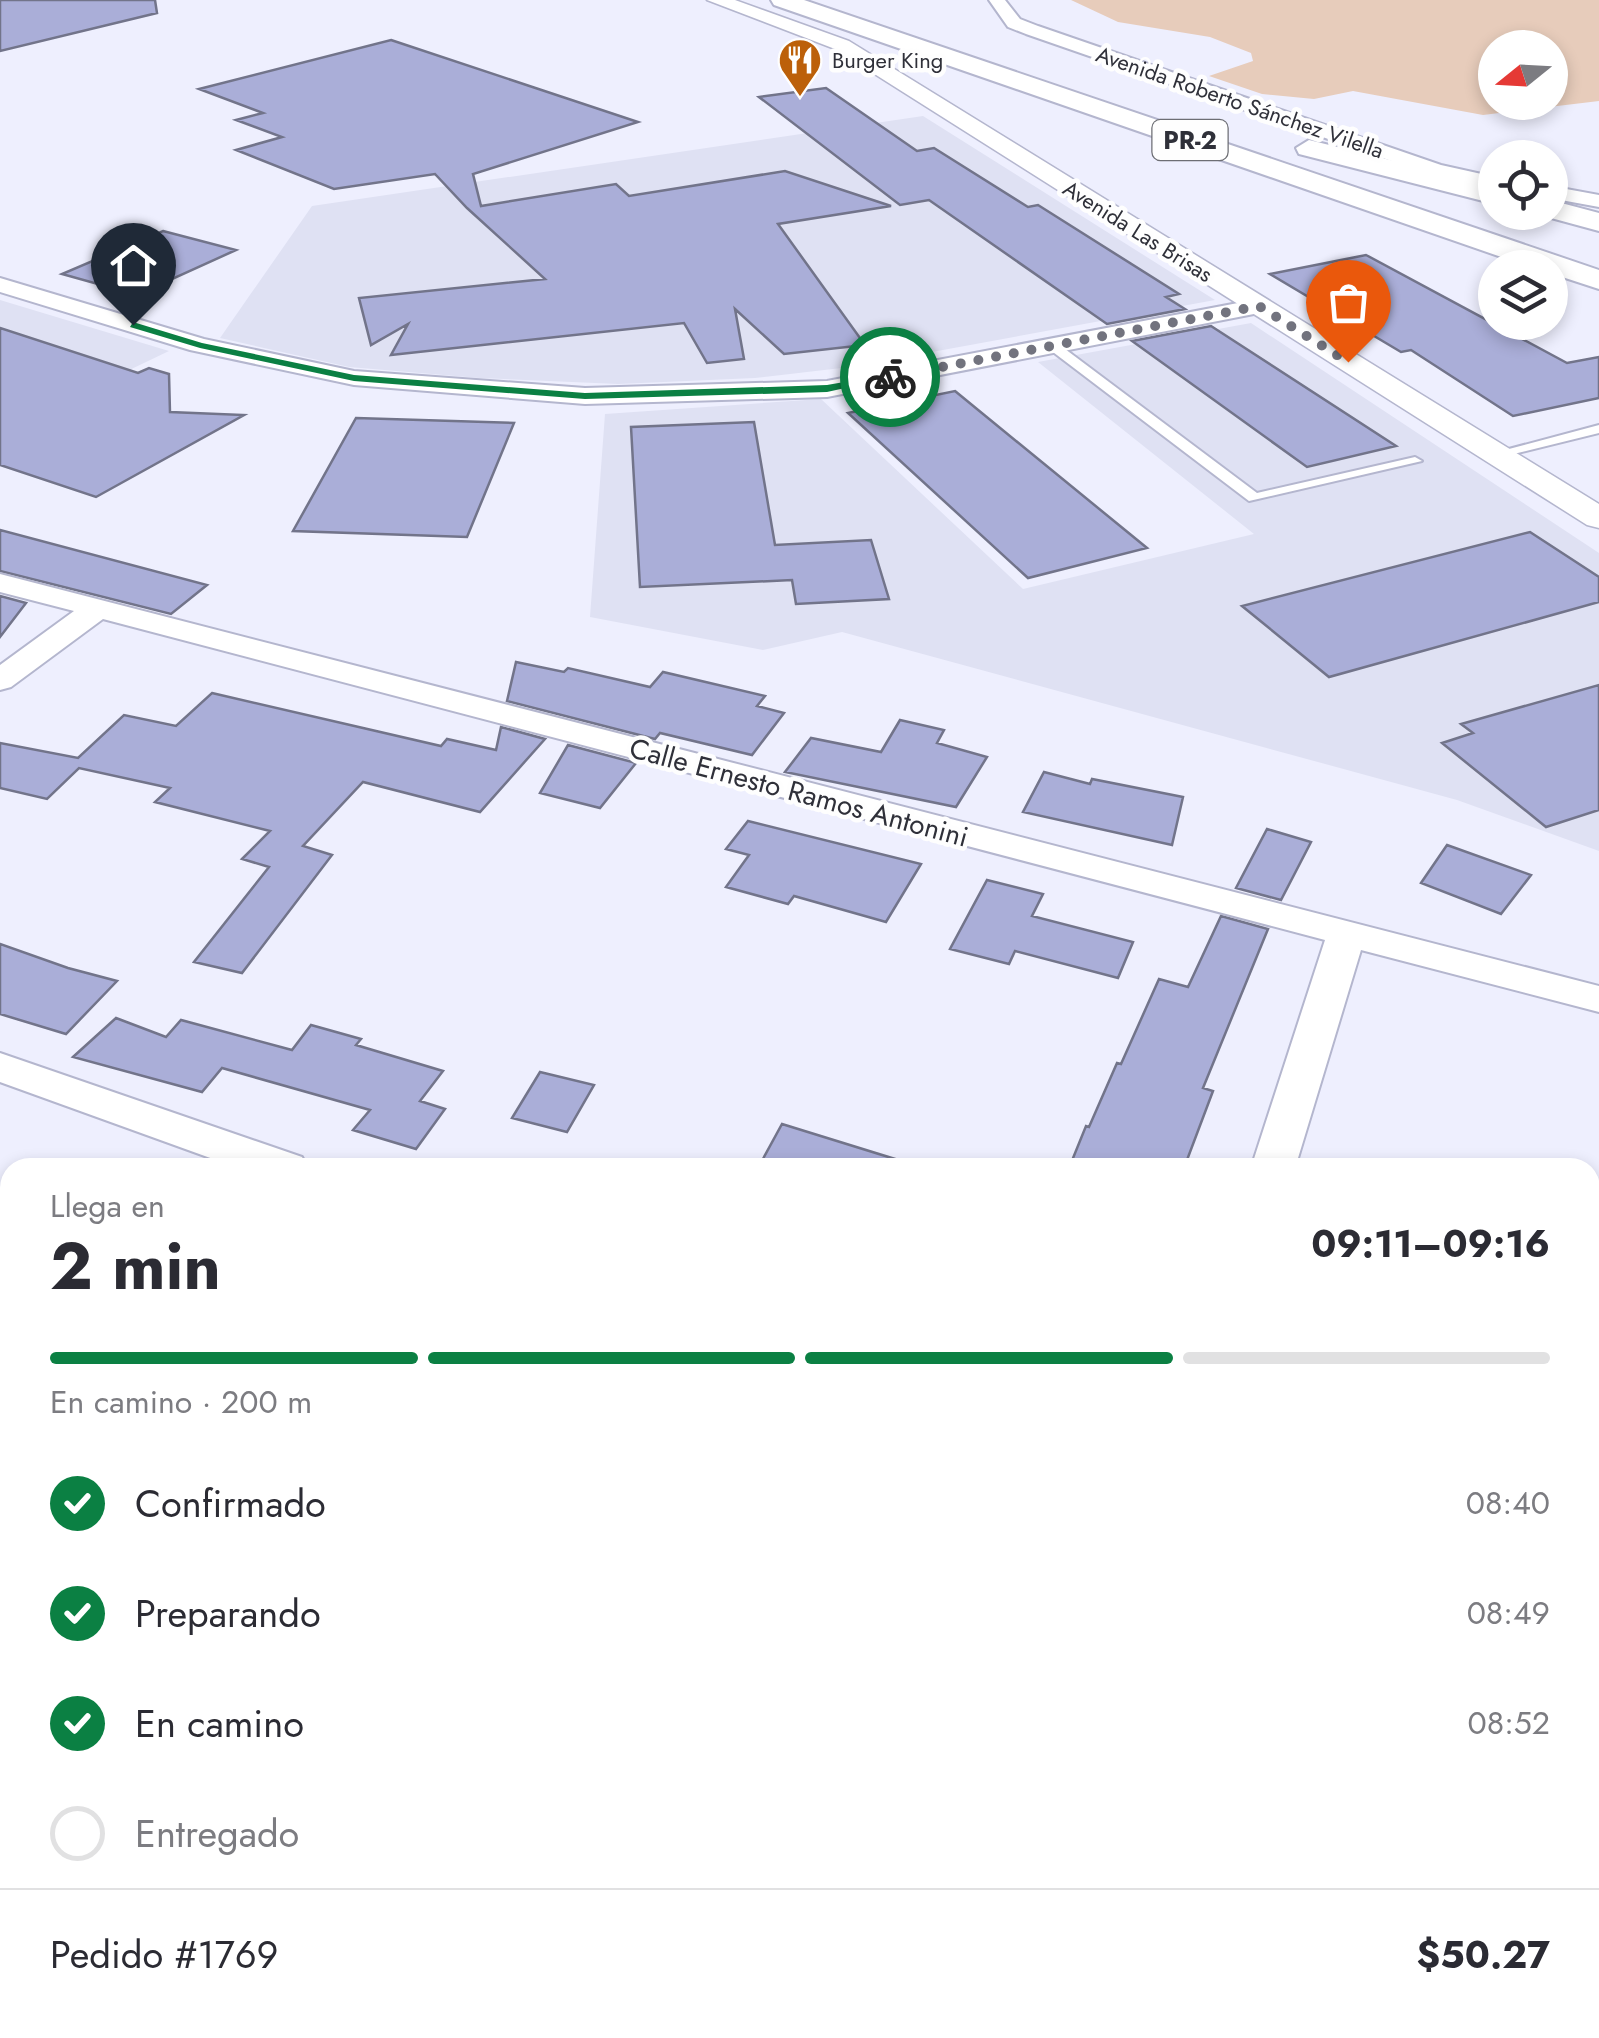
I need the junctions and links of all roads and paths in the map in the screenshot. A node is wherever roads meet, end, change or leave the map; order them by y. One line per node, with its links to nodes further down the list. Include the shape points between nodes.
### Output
1 (717, 0): 17 (street, Avenida Las Brisas, via 842,45)
2 (782, 0): 9 (highway, PR-2)
3 (846, 0): 5 (highway, PR-2)
4 (997, 0): 6 (street, Avenida Roberto Sánchez Vilella, via 1014,23 1032,30)
5 (1232, 130): 7 (highway); 13 (highway, PR-2)
6 (1478, 179)
7 (1478, 191)
8 (1568, 195): 10 (street)
9 (1360, 199): 14 (highway); 15 (highway, PR-2)
10 (1599, 201)
11 (1568, 214): 12 (highway)
12 (1599, 222)
13 (1599, 254)
14 (1478, 258)
15 (1599, 280)
16 (0, 285): 18 (street, via 200,345 354,378 585,396 827,388)
17 (1259, 306): 18 (street); 20 (street, Avenida Las Brisas)
18 (1053, 346): 21 (lane, via 1254,498)
19 (1599, 429): 20 (lane)
20 (1498, 454): 22 (street, Avenida Las Brisas)
21 (1415, 462)
22 (1599, 518)
23 (0, 583): 24 (street, Calle Ernesto Ramos Antonini)
24 (98, 608): 25 (street); 26 (street, Calle Ernesto Ramos Antonini)
25 (0, 680)
26 (1346, 935): 27 (street, Calle Ernesto Ramos Antonini); 30 (street)
27 (1599, 999)
28 (0, 1067): 29 (street)
29 (258, 1158)
30 (1276, 1158)

